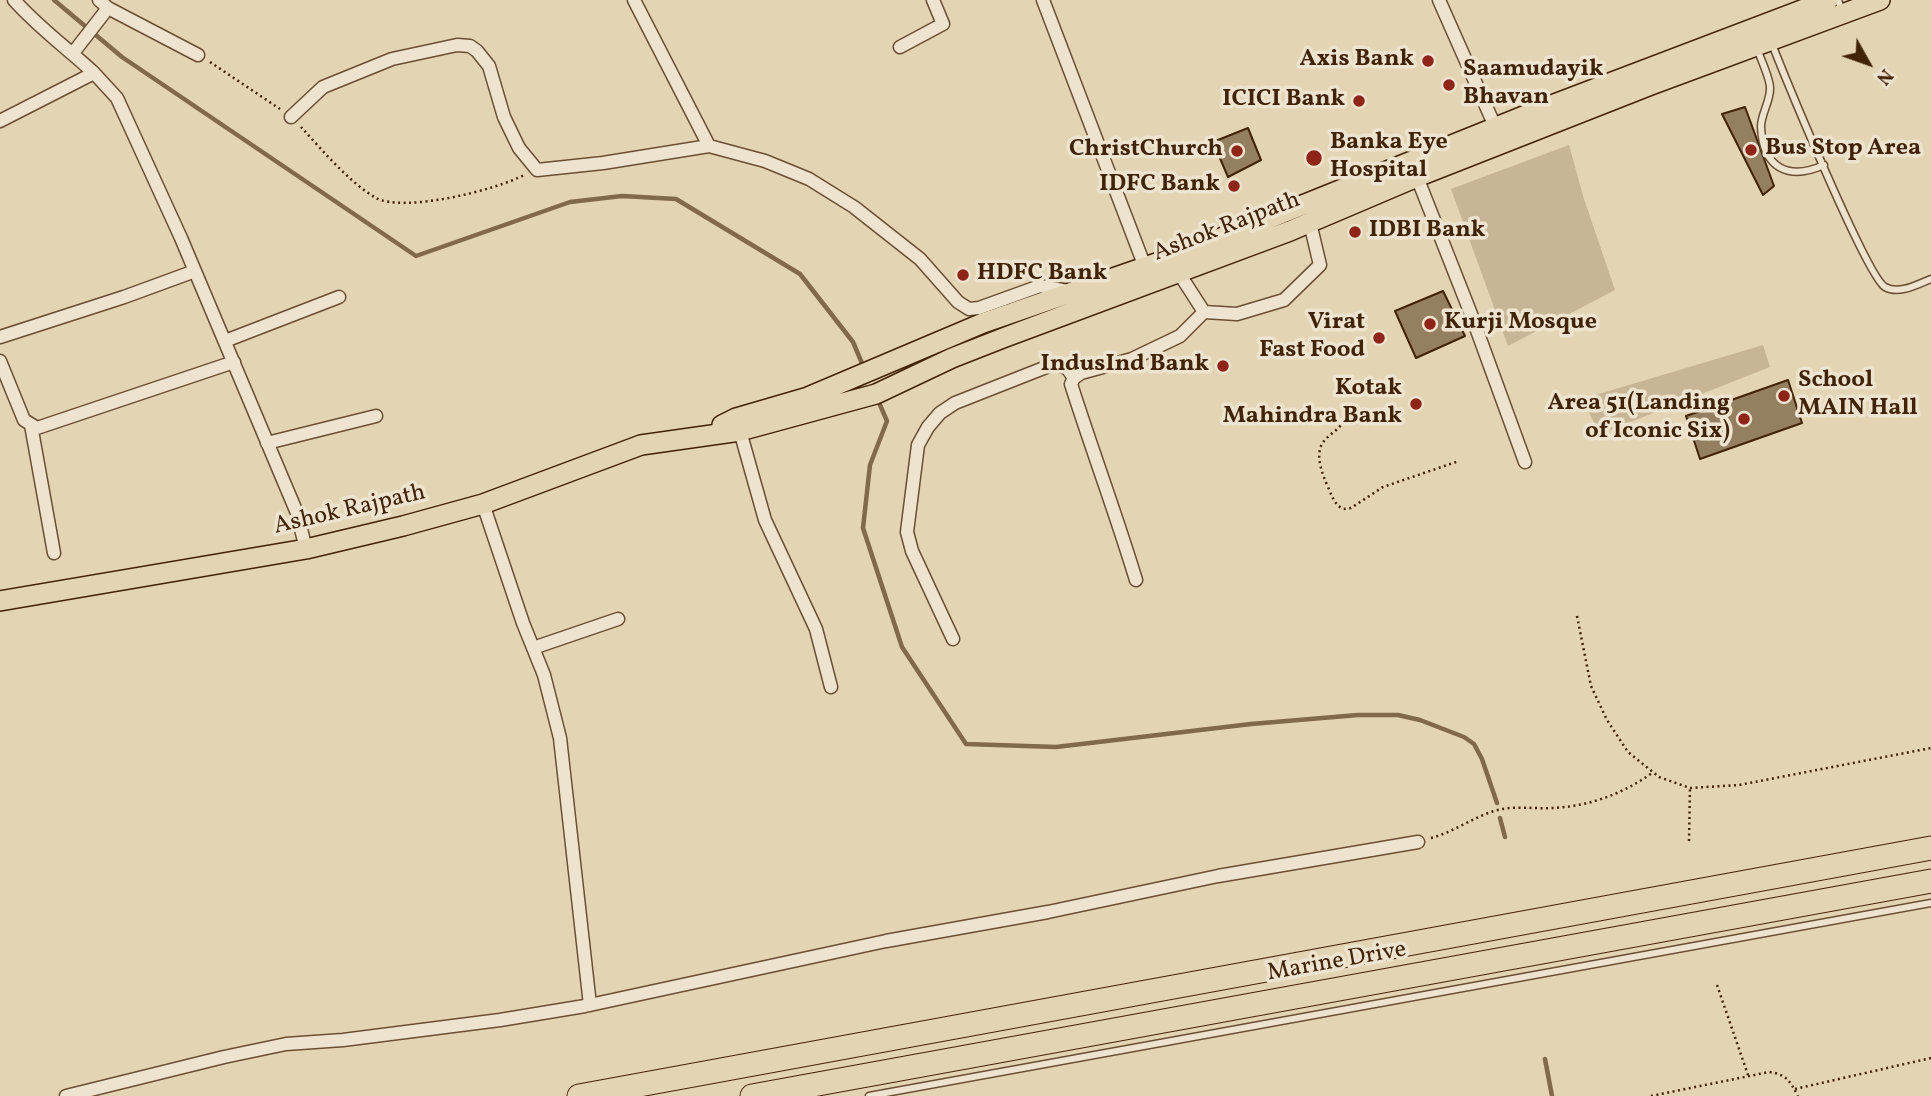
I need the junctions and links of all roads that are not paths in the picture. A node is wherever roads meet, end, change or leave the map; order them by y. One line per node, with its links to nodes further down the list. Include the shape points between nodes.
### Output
1 (15, 0): 12 (street, via 46,33)
2 (634, 0): 18 (street)
3 (933, 0): 11 (street, via 943,24)
4 (1043, 0): 25 (street)
5 (1440, 0): 17 (street)
6 (1828, 0): 17 (main road, Ashok Rajpath, via 1698,48)
7 (1880, 0): 9 (main road, Ashok Rajpath)
8 (104, 4): 12 (street, via 99,19); 13 (street)
9 (1840, 7): 10 (main road, Ashok Rajpath)
10 (1763, 44): 17 (main road, Ashok Rajpath); 19 (lane); 19 (lane, via 1771,89 1761,125 1765,148 1774,163 1787,172 1806,173)
11 (900, 47)
12 (75, 49): 14 (street)
13 (198, 55)
14 (94, 73): 16 (street); 24 (street, via 117,98)
15 (291, 117): 18 (street, via 323,87 392,59 457,45 470,46 489,66 503,117 537,170)
16 (0, 121)
17 (1499, 136): 20 (main road, Ashok Rajpath)
18 (709, 146): 27 (street, via 786,168 854,207 920,259 969,309 1040,286)
19 (1824, 165): 26 (lane, via 1877,279 1885,287 1900,290)
20 (1415, 169): 21 (main road, Ashok Rajpath); 22 (main road, Ashok Rajpath); 40 (street)
21 (1310, 223): 22 (main road, Ashok Rajpath); 29 (street, via 1320,265 1284,300 1237,314)
22 (1220, 248): 23 (main road, Ashok Rajpath)
23 (1174, 265): 25 (main road, Ashok Rajpath); 29 (street)
24 (195, 271): 30 (street); 31 (street)
25 (1141, 274): 27 (main road, Ashok Rajpath); 37 (main road, Ashok Rajpath, via 876,394)
26 (1931, 279)
27 (1075, 292): 38 (main road, Ashok Rajpath, via 945,338 808,397 736,418)
28 (339, 297): 31 (street)
29 (1204, 312): 34 (street, via 1180,336 1132,359)
30 (0, 337)
31 (225, 341): 33 (street)
32 (0, 362): 36 (street, via 24,420)
33 (234, 362): 36 (street, via 52,424); 39 (street)
34 (1074, 378): 44 (street, via 1071,384); 47 (street, via 1067,368 1054,364 956,403 934,420 918,445 908,532 912,551)
35 (376, 416): 39 (street)
36 (31, 425): 43 (street)
37 (740, 430): 38 (main road, Ashok Rajpath); 49 (street, via 765,520 816,629)
38 (702, 435): 41 (main road, Ashok Rajpath, via 640,445)
39 (267, 443): 42 (street, via 297,513)
40 (1525, 461)
41 (483, 504): 42 (main road, Ashok Rajpath); 48 (street)
42 (306, 549): 45 (main road, Ashok Rajpath)
43 (54, 553)
44 (1136, 580)
45 (0, 601)
46 (618, 619): 48 (street)
47 (953, 639)
48 (533, 648): 54 (street, via 560,738)
49 (831, 687)
50 (1418, 842): 54 (street, via 886,941)
51 (1931, 848): 56 (highway, Marine Drive)
52 (1931, 881): 57 (highway, Marine Drive)
53 (1931, 903): 58 (lane)
54 (590, 1005): 55 (street, via 487,1022 286,1044)
55 (66, 1096)
56 (579, 1096)
57 (752, 1096)
58 (869, 1096)

